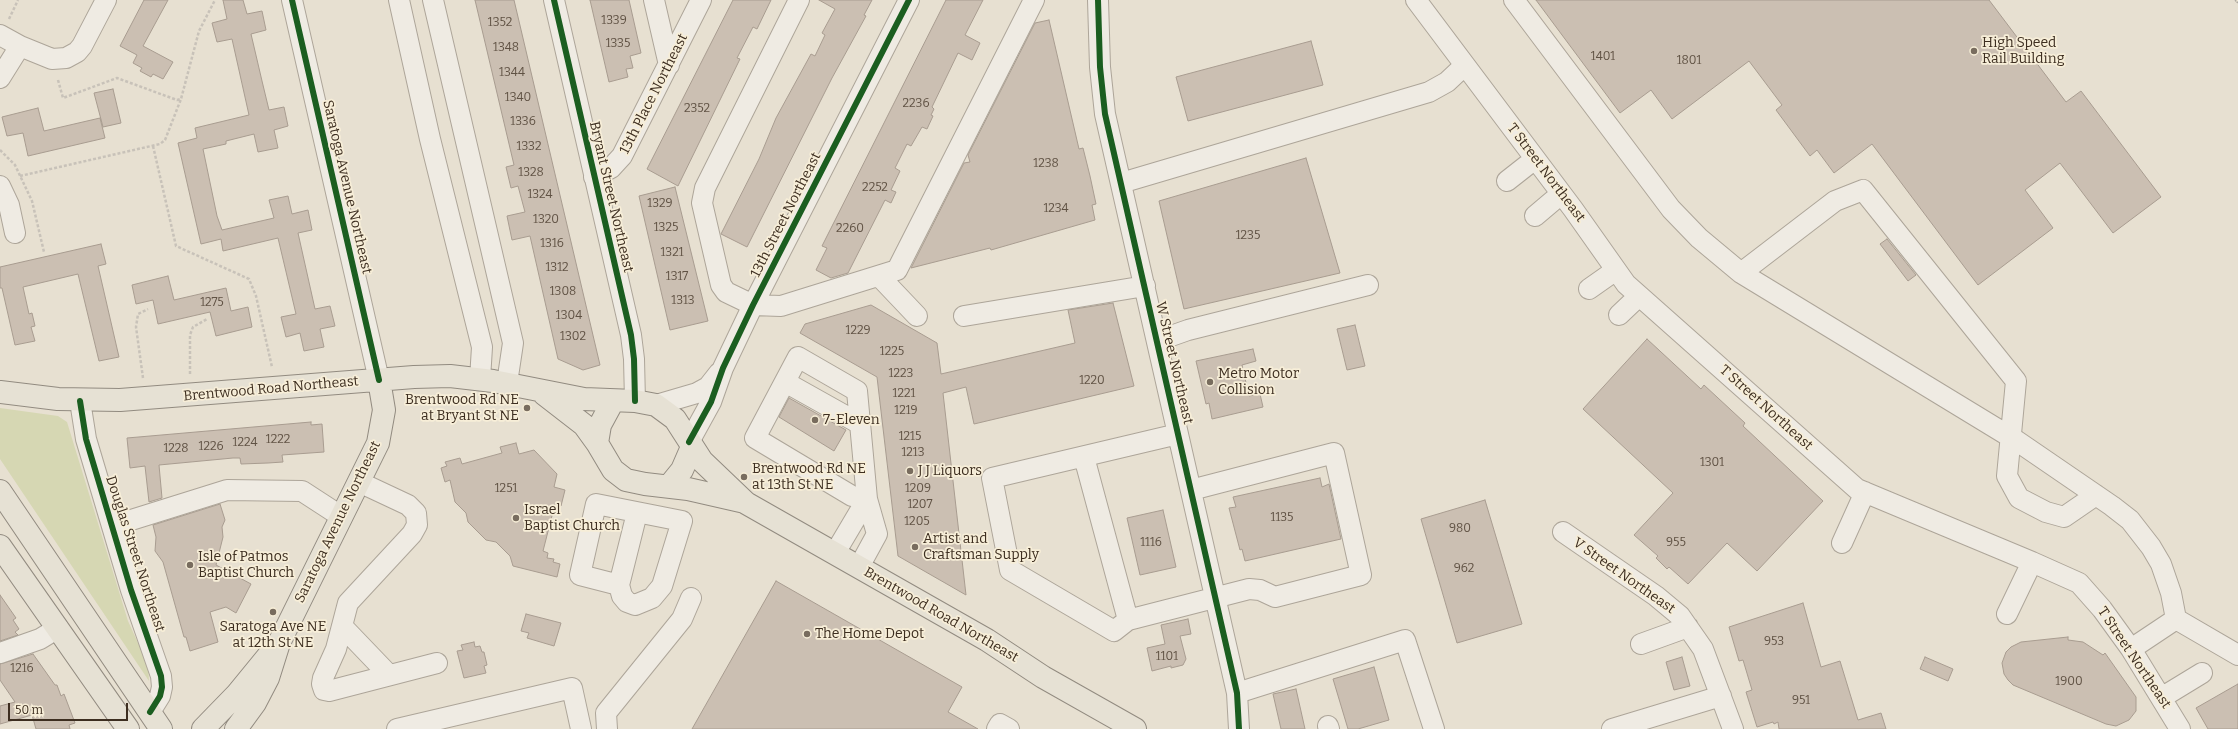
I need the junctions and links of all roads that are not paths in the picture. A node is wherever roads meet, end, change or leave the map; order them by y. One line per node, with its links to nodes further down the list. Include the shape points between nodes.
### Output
1 (106, 0): 15 (street, via 82,46 72,56 52,59)
2 (292, 0): 41 (street, Saratoga Avenue Northeast)
3 (399, 0): 40 (street, via 430,139 482,347)
4 (433, 0): 43 (street, via 513,344)
5 (554, 0): 20 (street, Bryant Street Northeast)
6 (654, 0): 16 (street)
7 (701, 0): 16 (street, 13th Place Northeast)
8 (799, 0): 34 (street, via 705,188 702,203 722,285 726,292)
9 (909, 0): 34 (street, 13th Street Northeast)
10 (1034, 0): 29 (street, via 897,270)
11 (1098, 0): 22 (street, W Street Northeast, via 1103,98)
12 (1416, 0): 17 (street, T Street Northeast)
13 (1514, 0): 28 (street, via 1671,209 1699,238)
14 (4, 27): 15 (street)
15 (20, 46): 18 (street)
16 (669, 65): 20 (street, 13th Place Northeast, via 622,156 611,168)
17 (1464, 66): 19 (street, T Street Northeast); 22 (street, via 1447,82 1429,92)
18 (0, 78)
19 (1535, 159): 21 (street); 24 (street, T Street Northeast)
20 (594, 177): 48 (street, Bryant Street Northeast, via 632,342 636,378)
21 (1507, 181)
22 (1121, 184): 31 (street, W Street Northeast)
23 (0, 186): 26 (street, via 9,205)
24 (1561, 194): 25 (street); 27 (street, T Street Northeast)
25 (1535, 216)
26 (15, 232)
27 (1616, 270): 32 (street); 33 (street, T Street Northeast)
28 (1741, 273): 52 (street); 52 (street, via 1835,201 1863,190 2016,381)
29 (879, 276): 34 (street, via 781,306); 36 (street)
30 (1368, 285): 38 (street, via 1188,330)
31 (1145, 286): 37 (street); 38 (street, W Street Northeast)
32 (1589, 289)
33 (1639, 296): 35 (street); 60 (street, T Street Northeast, via 1857,489)
34 (753, 305): 39 (street, 13th Street Northeast)
35 (1619, 315)
36 (917, 316)
37 (964, 316)
38 (1157, 342): 51 (street, W Street Northeast)
39 (723, 368): 49 (street, 13th Street Northeast, via 701,391); 54 (street, 13th Street Northeast, via 711,402)
40 (480, 378): 41 (main road, Brentwood Road Northeast, via 439,376); 43 (main road, Brentwood Road Northeast)
41 (379, 380): 46 (main road, Brentwood Road Northeast, via 142,399); 56 (main road, Saratoga Avenue Northeast, via 384,404 382,428 378,443)
42 (785, 382): 50 (street); 50 (street, via 798,357 857,391); 62 (street, via 755,438 852,496)
43 (507, 383): 45 (main road, Brentwood Road Northeast)
44 (0, 392): 46 (main road, Brentwood Road Northeast)
45 (540, 392): 47 (main road, Brentwood Road Northeast); 53 (main road, Brentwood Road Northeast, via 575,417)
46 (80, 401): 66 (street, Douglas Street Northeast, via 83,428)
47 (613, 401): 48 (main road); 53 (main road, via 600,425)
48 (635, 401): 49 (main road)
49 (656, 405): 54 (main road, via 675,419)
50 (860, 424): 62 (street)
51 (1178, 434): 55 (street); 58 (street, W Street Northeast)
52 (2010, 436): 61 (street); 61 (street, via 2007,476 2019,498 2046,512 2064,517)
53 (597, 442): 57 (main road, via 617,474 632,482)
54 (690, 445): 57 (main road, via 682,470); 63 (main road, Brentwood Road Northeast, via 705,464)
55 (1084, 457): 78 (street); 78 (street, via 992,478 1010,570 1114,631)
56 (359, 482): 65 (main road, Saratoga Avenue Northeast); 79 (street, via 408,505 416,513 416,525 412,534 348,603)
57 (660, 486): 63 (main road, Brentwood Road Northeast, via 688,489); 64 (street)
58 (1191, 490): 74 (street, W Street Northeast); 74 (street, via 1334,453 1361,575 1275,596 1249,589)
59 (0, 491): 93 (main road)
60 (1864, 492): 68 (street); 71 (street, T Street Northeast)
61 (2096, 495): 77 (street, via 2130,520 2151,547 2161,564 2171,593)
62 (867, 499): 70 (street); 72 (street, via 877,534)
63 (746, 503): 70 (main road, Brentwood Road Northeast)
64 (643, 514): 73 (street); 73 (street, via 596,504 580,575); 73 (street, via 682,521 662,586 652,598 635,605 627,602 622,596)
65 (342, 517): 66 (street, via 302,491 227,490); 82 (main road, Saratoga Avenue Northeast)
66 (112, 526): 93 (street, Douglas Street Northeast, via 130,590 161,676 162,688)
67 (1563, 532): 80 (street, V Street Northeast, via 1662,601)
68 (1842, 543)
69 (0, 546): 81 (main road)
70 (835, 553): 72 (main road, Brentwood Road Northeast)
71 (2032, 562): 76 (street); 84 (street, T Street Northeast, via 2078,584 2102,609)
72 (859, 567): 103 (main road, Brentwood Road Northeast)
73 (619, 585)
74 (1216, 597): 78 (street); 90 (street, W Street Northeast)
75 (691, 598): 100 (street, via 682,619 606,713)
76 (2007, 614)
77 (2176, 619): 84 (street); 86 (street)
78 (1128, 620)
79 (342, 626): 89 (street); 89 (street, via 322,684 324,690 329,691)
80 (1688, 626): 83 (street); 91 (street, V Street Northeast, via 1703,649)
81 (58, 628): 85 (street, via 40,639); 95 (main road)
82 (279, 643): 96 (main road, Saratoga Avenue Northeast, via 237,694); 97 (main road, Saratoga Avenue Northeast, via 268,678 255,703)
83 (1641, 644)
84 (2131, 649): 92 (street, T Street Northeast)
85 (0, 653)
86 (2238, 655)
87 (437, 663): 89 (street)
88 (2202, 673): 92 (street)
89 (389, 675)
90 (1237, 693): 104 (street, W Street Northeast); 105 (street, via 1405,640)
91 (1721, 696): 106 (street); 107 (street, V Street Northeast)
92 (2161, 698): 108 (street, T Street Northeast)
93 (155, 721)
94 (466, 721): 98 (street); 99 (street, via 572,688)
95 (128, 729)
96 (203, 729)
97 (236, 729)
98 (397, 729)
99 (581, 729)
100 (607, 729)
101 (998, 729): 102 (street, via 1000,724)
102 (1009, 729)
103 (1135, 729)
104 (1239, 729)
105 (1434, 729)
106 (1612, 729)
107 (1733, 729)
108 (2180, 729)

